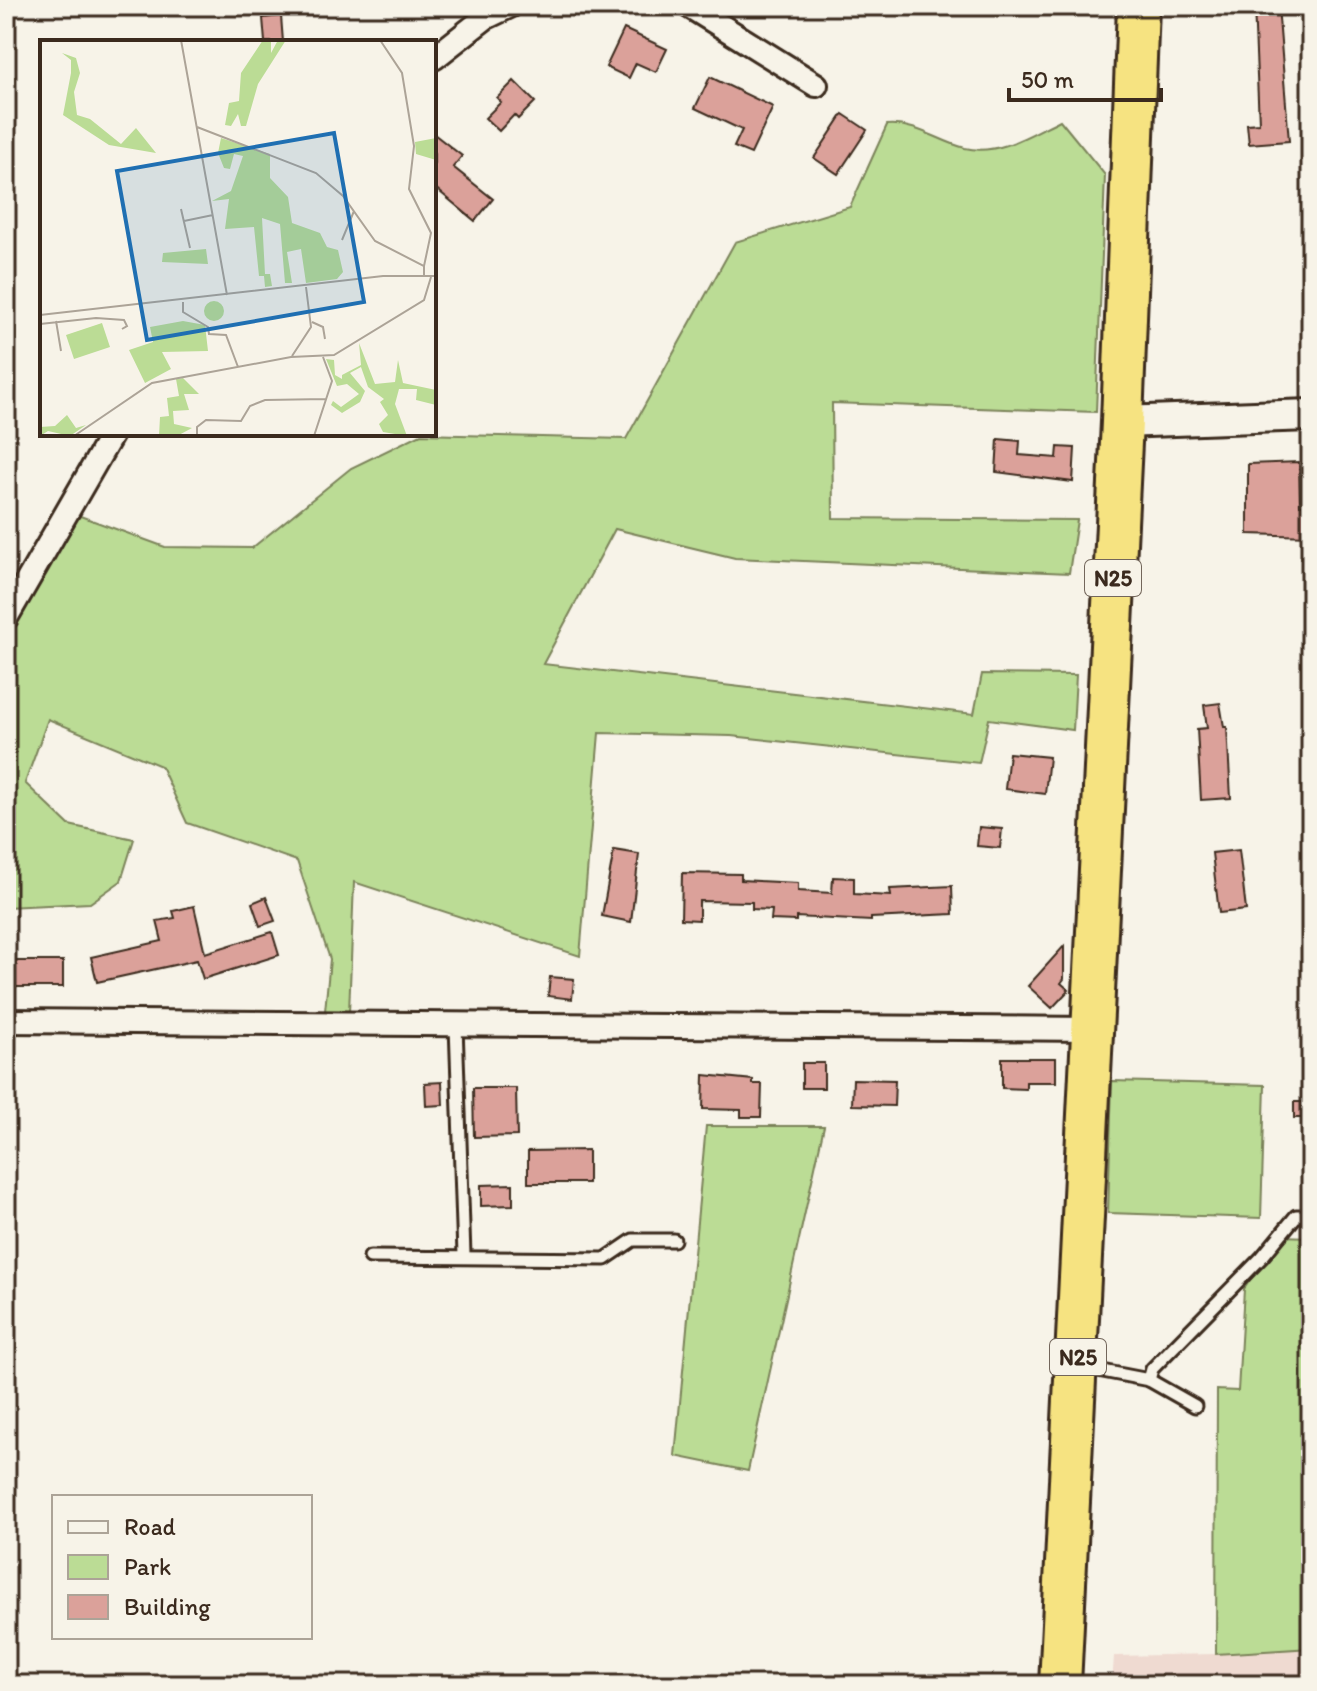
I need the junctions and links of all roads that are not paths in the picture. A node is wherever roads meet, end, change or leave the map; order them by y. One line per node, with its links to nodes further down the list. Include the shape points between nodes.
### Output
1 (510, 6): 4 (street, via 485,18)
2 (689, 6): 5 (street)
3 (1138, 6): 7 (highway, N25)
4 (436, 56)
5 (816, 85)
6 (1311, 415): 7 (street)
7 (1122, 422): 12 (highway, N25)
8 (111, 436): 9 (street)
9 (6, 618)
10 (6, 1021): 11 (street)
11 (456, 1026): 12 (street); 15 (lane)
12 (1092, 1029): 17 (highway, N25)
13 (1311, 1216): 18 (lane, via 1296,1216 1152,1369)
14 (674, 1240): 15 (lane, via 633,1240 605,1259)
15 (464, 1255): 16 (lane)
16 (370, 1257)
17 (1078, 1366): 18 (lane); 20 (highway, N25)
18 (1149, 1380): 19 (lane)
19 (1195, 1406)
20 (1060, 1685)

